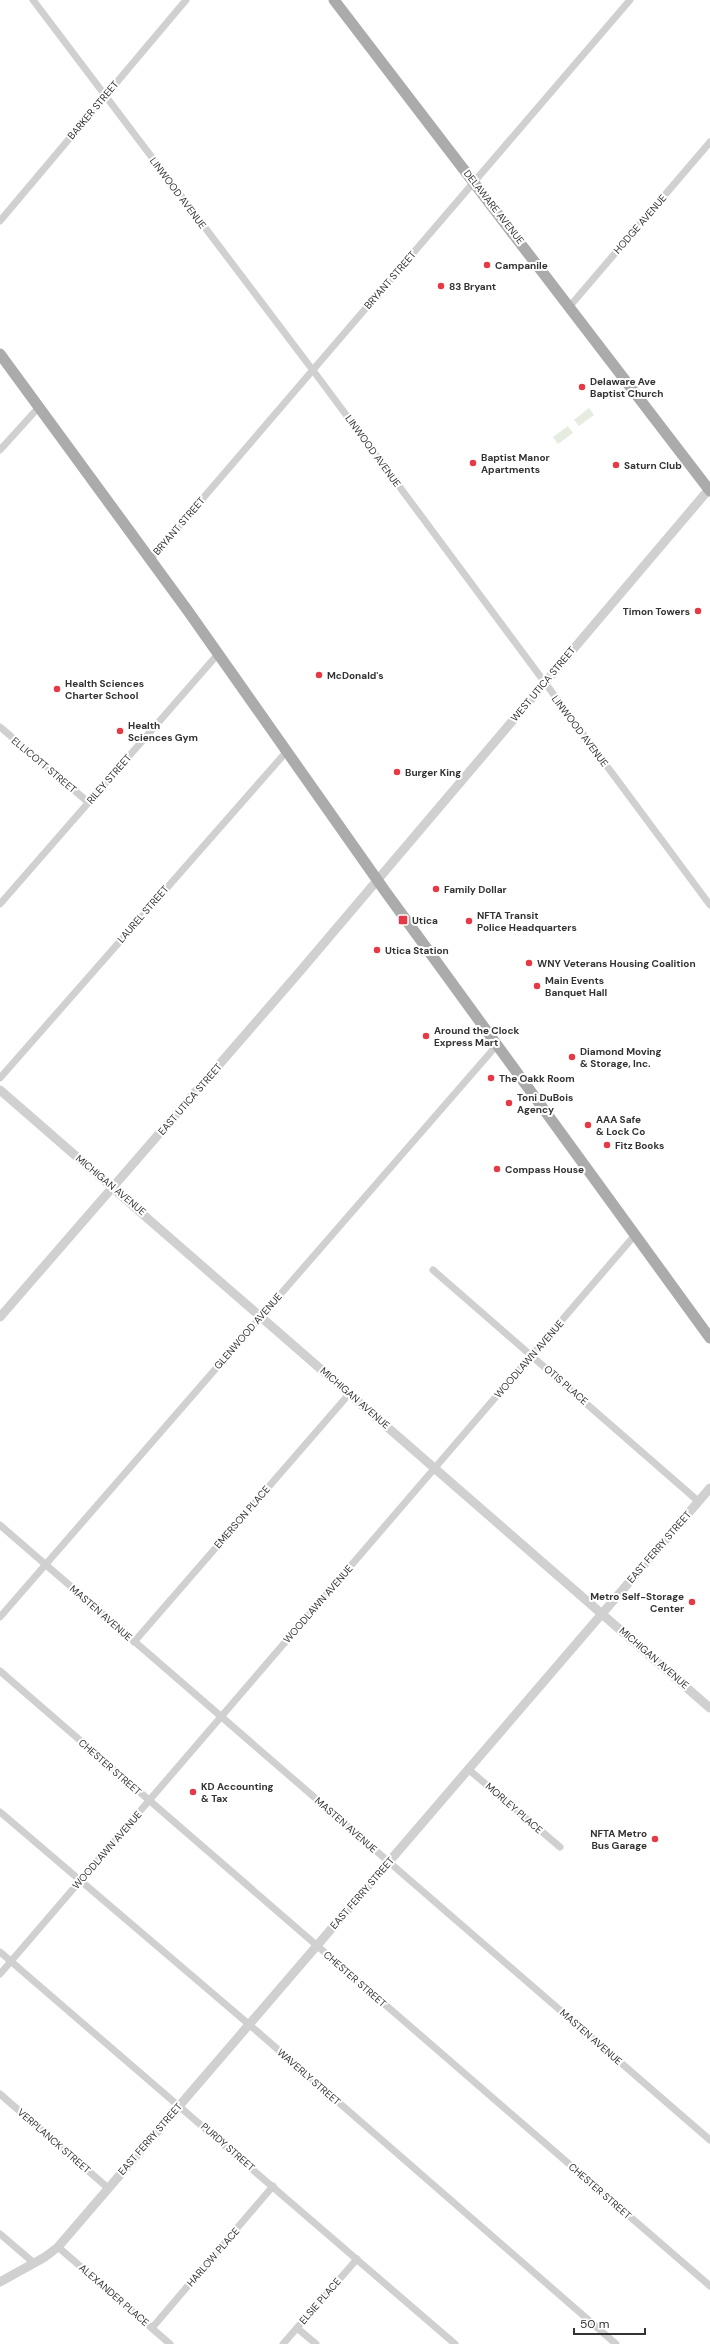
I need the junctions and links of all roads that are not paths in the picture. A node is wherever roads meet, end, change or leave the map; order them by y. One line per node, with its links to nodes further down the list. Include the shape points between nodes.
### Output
1 (32, 0): 5 (street, LINWOOD AVENUE)
2 (186, 0): 5 (street, BARKER STREET)
3 (334, 0): 7 (main road, DELAWARE AVENUE)
4 (630, 0): 7 (street, BRYANT STREET)
5 (105, 96): 8 (street, BARKER STREET); 11 (street, LINWOOD AVENUE)
6 (710, 142): 9 (street, HODGE AVENUE)
7 (474, 182): 9 (main road, DELAWARE AVENUE); 11 (street, BRYANT STREET)
8 (0, 221)
9 (570, 306): 14 (main road, DELAWARE AVENUE)
10 (0, 354): 12 (main road)
11 (313, 371): 15 (street, BRYANT STREET); 17 (street, LINWOOD AVENUE)
12 (39, 408): 13 (street); 15 (main road)
13 (0, 450)
14 (710, 490): 17 (street, WEST UTICA STREET)
15 (150, 560): 16 (main road)
16 (218, 654): 19 (main road); 20 (street, RILEY STREET)
17 (544, 683): 21 (street, WEST UTICA STREET); 23 (street, LINWOOD AVENUE)
18 (0, 727): 20 (street, ELLICOTT STREET)
19 (287, 751): 21 (main road); 25 (street, LAUREL STREET)
20 (88, 802): 22 (street, RILEY STREET)
21 (378, 880): 24 (main road); 27 (street, EAST UTICA STREET)
22 (0, 904)
23 (710, 905)
24 (497, 1045): 28 (main road); 30 (street, GLENWOOD AVENUE)
25 (0, 1078)
26 (0, 1090): 27 (street, MICHIGAN AVENUE)
27 (113, 1187): 30 (street, MICHIGAN AVENUE); 31 (street, EAST UTICA STREET)
28 (635, 1235): 32 (main road); 33 (street, WOODLAWN AVENUE)
29 (433, 1270): 33 (street, OTIS PLACE)
30 (262, 1316): 34 (street, MICHIGAN AVENUE); 39 (street, GLENWOOD AVENUE)
31 (0, 1317)
32 (710, 1338)
33 (532, 1355): 35 (street, WOODLAWN AVENUE); 37 (street, OTIS PLACE)
34 (350, 1393): 35 (street, MICHIGAN AVENUE); 42 (street, EMERSON PLACE)
35 (436, 1468): 40 (street, MICHIGAN AVENUE); 45 (street, WOODLAWN AVENUE)
36 (710, 1488): 37 (street, EAST FERRY STREET)
37 (698, 1502): 40 (street, EAST FERRY STREET)
38 (0, 1525): 39 (street, MASTEN AVENUE)
39 (46, 1565): 41 (street, GLENWOOD AVENUE); 42 (street, MASTEN AVENUE)
40 (602, 1613): 44 (street, MICHIGAN AVENUE); 46 (street, EAST FERRY STREET)
41 (0, 1617)
42 (134, 1642): 45 (street, MASTEN AVENUE)
43 (0, 1671): 47 (street, CHESTER STREET)
44 (710, 1708)
45 (221, 1716): 47 (street, WOODLAWN AVENUE); 50 (street, MASTEN AVENUE)
46 (468, 1768): 49 (street, MORLEY PLACE); 50 (street, EAST FERRY STREET)
47 (149, 1801): 51 (street, WOODLAWN AVENUE); 52 (street, CHESTER STREET)
48 (0, 1812): 51 (street, WAVERLY STREET)
49 (560, 1847)
50 (389, 1862): 52 (street, EAST FERRY STREET); 59 (street, MASTEN AVENUE)
51 (79, 1881): 54 (street, WOODLAWN AVENUE); 56 (street, WAVERLY STREET)
52 (316, 1945): 56 (street, EAST FERRY STREET); 67 (street, CHESTER STREET)
53 (0, 1952): 54 (street, PURDY STREET)
54 (10, 1962): 55 (street, WOODLAWN AVENUE); 58 (street, PURDY STREET)
55 (0, 1974)
56 (248, 2026): 58 (street, EAST FERRY STREET); 74 (street, WAVERLY STREET)
57 (0, 2094): 61 (street, VERPLANCK STREET)
58 (179, 2106): 60 (street, PURDY STREET); 61 (street, EAST FERRY STREET)
59 (710, 2140)
60 (273, 2186): 64 (street, PURDY STREET); 68 (street, HARLOW PLACE)
61 (108, 2188): 63 (street, EAST FERRY STREET)
62 (0, 2234): 65 (street)
63 (58, 2247): 65 (street, EAST FERRY STREET); 68 (street, ALEXANDER PLACE)
64 (357, 2259): 69 (street, ELSIE PLACE); 73 (street, PURDY STREET)
65 (34, 2263): 66 (street, EAST FERRY STREET)
66 (0, 2282)
67 (710, 2286)
68 (152, 2328): 70 (street, ALEXANDER PLACE)
69 (297, 2328): 71 (street, ELSIE PLACE); 72 (street)
70 (170, 2344)
71 (283, 2344)
72 (316, 2344)
73 (455, 2344)
74 (616, 2344)

